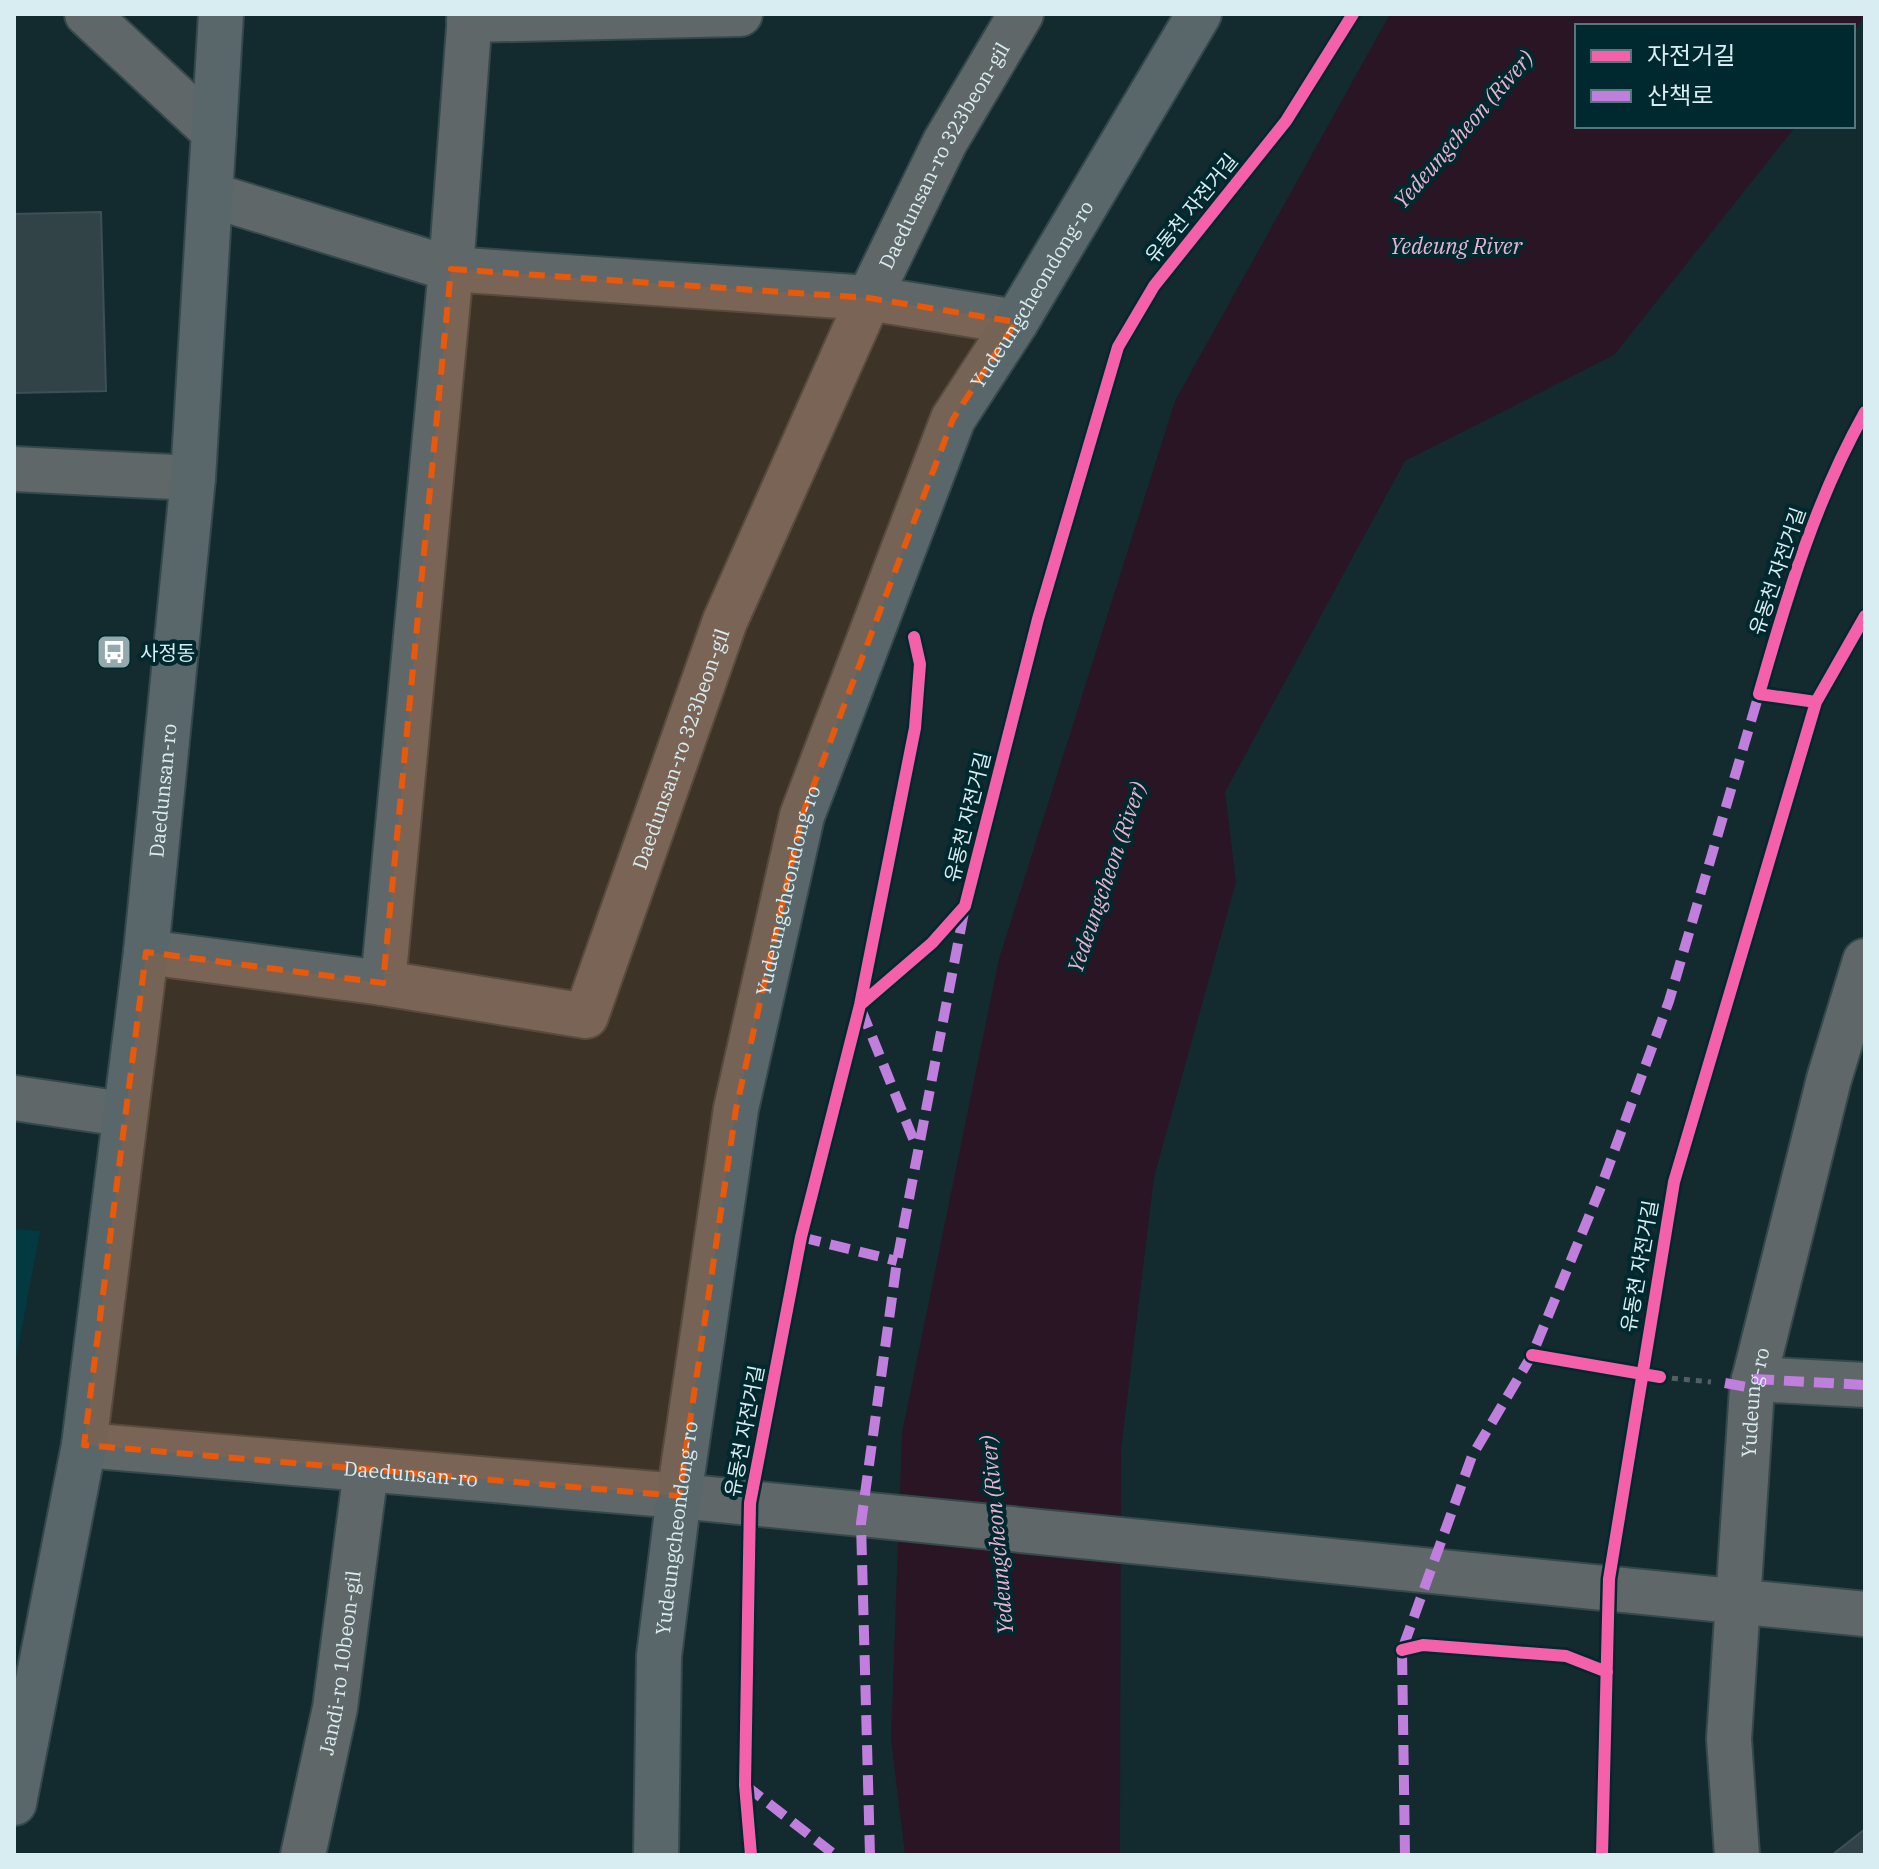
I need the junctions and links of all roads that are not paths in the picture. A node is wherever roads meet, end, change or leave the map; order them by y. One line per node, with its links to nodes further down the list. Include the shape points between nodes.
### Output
1 (87, 14): 7 (street)
2 (221, 14): 7 (main road, Daedunsan-ro)
3 (740, 14): 6 (street)
4 (1021, 14): 10 (street, Daedunsan-ro 323beon-gil, via 945,142)
5 (1199, 14): 11 (main road, Yudeungcheondong-ro)
6 (470, 17): 9 (street)
7 (214, 132): 8 (main road, Daedunsan-ro)
8 (211, 195): 9 (street); 13 (main road, Daedunsan-ro)
9 (451, 269): 10 (street); 16 (street)
10 (869, 298): 11 (street); 16 (street, Daedunsan-ro 323beon-gil, via 725,621 586,1016)
11 (1016, 322): 23 (main road, Yudeungcheondong-ro, via 953,419 802,816 736,1109)
12 (14, 469): 13 (street)
13 (193, 478): 14 (main road, Daedunsan-ro)
14 (146, 952): 16 (street, Daedunsan-ro 323beon-gil); 18 (main road, Daedunsan-ro)
15 (1865, 961): 19 (street, Yudeung-ro)
16 (383, 983)
17 (14, 1098): 18 (street)
18 (123, 1114): 21 (main road, Daedunsan-ro)
19 (1740, 1381): 20 (street); 24 (street, Yudeung-ro)
20 (1865, 1385)
21 (84, 1445): 22 (street, Daedunsan-ro); 26 (main road, Daedunsan-ro)
22 (366, 1470): 23 (street, Daedunsan-ro); 27 (street, Jandi-ro 10beon-gil, via 335,1708)
23 (679, 1496): 24 (street, Daedunsan-ro); 28 (main road, Yudeungcheondong-ro, via 659,1656)
24 (1737, 1602): 25 (street, Daedunsan-ro); 29 (street, Yudeung-ro, via 1729,1739)
25 (1865, 1614)
26 (14, 1803)
27 (303, 1855)
28 (656, 1855)
29 (1737, 1855)

